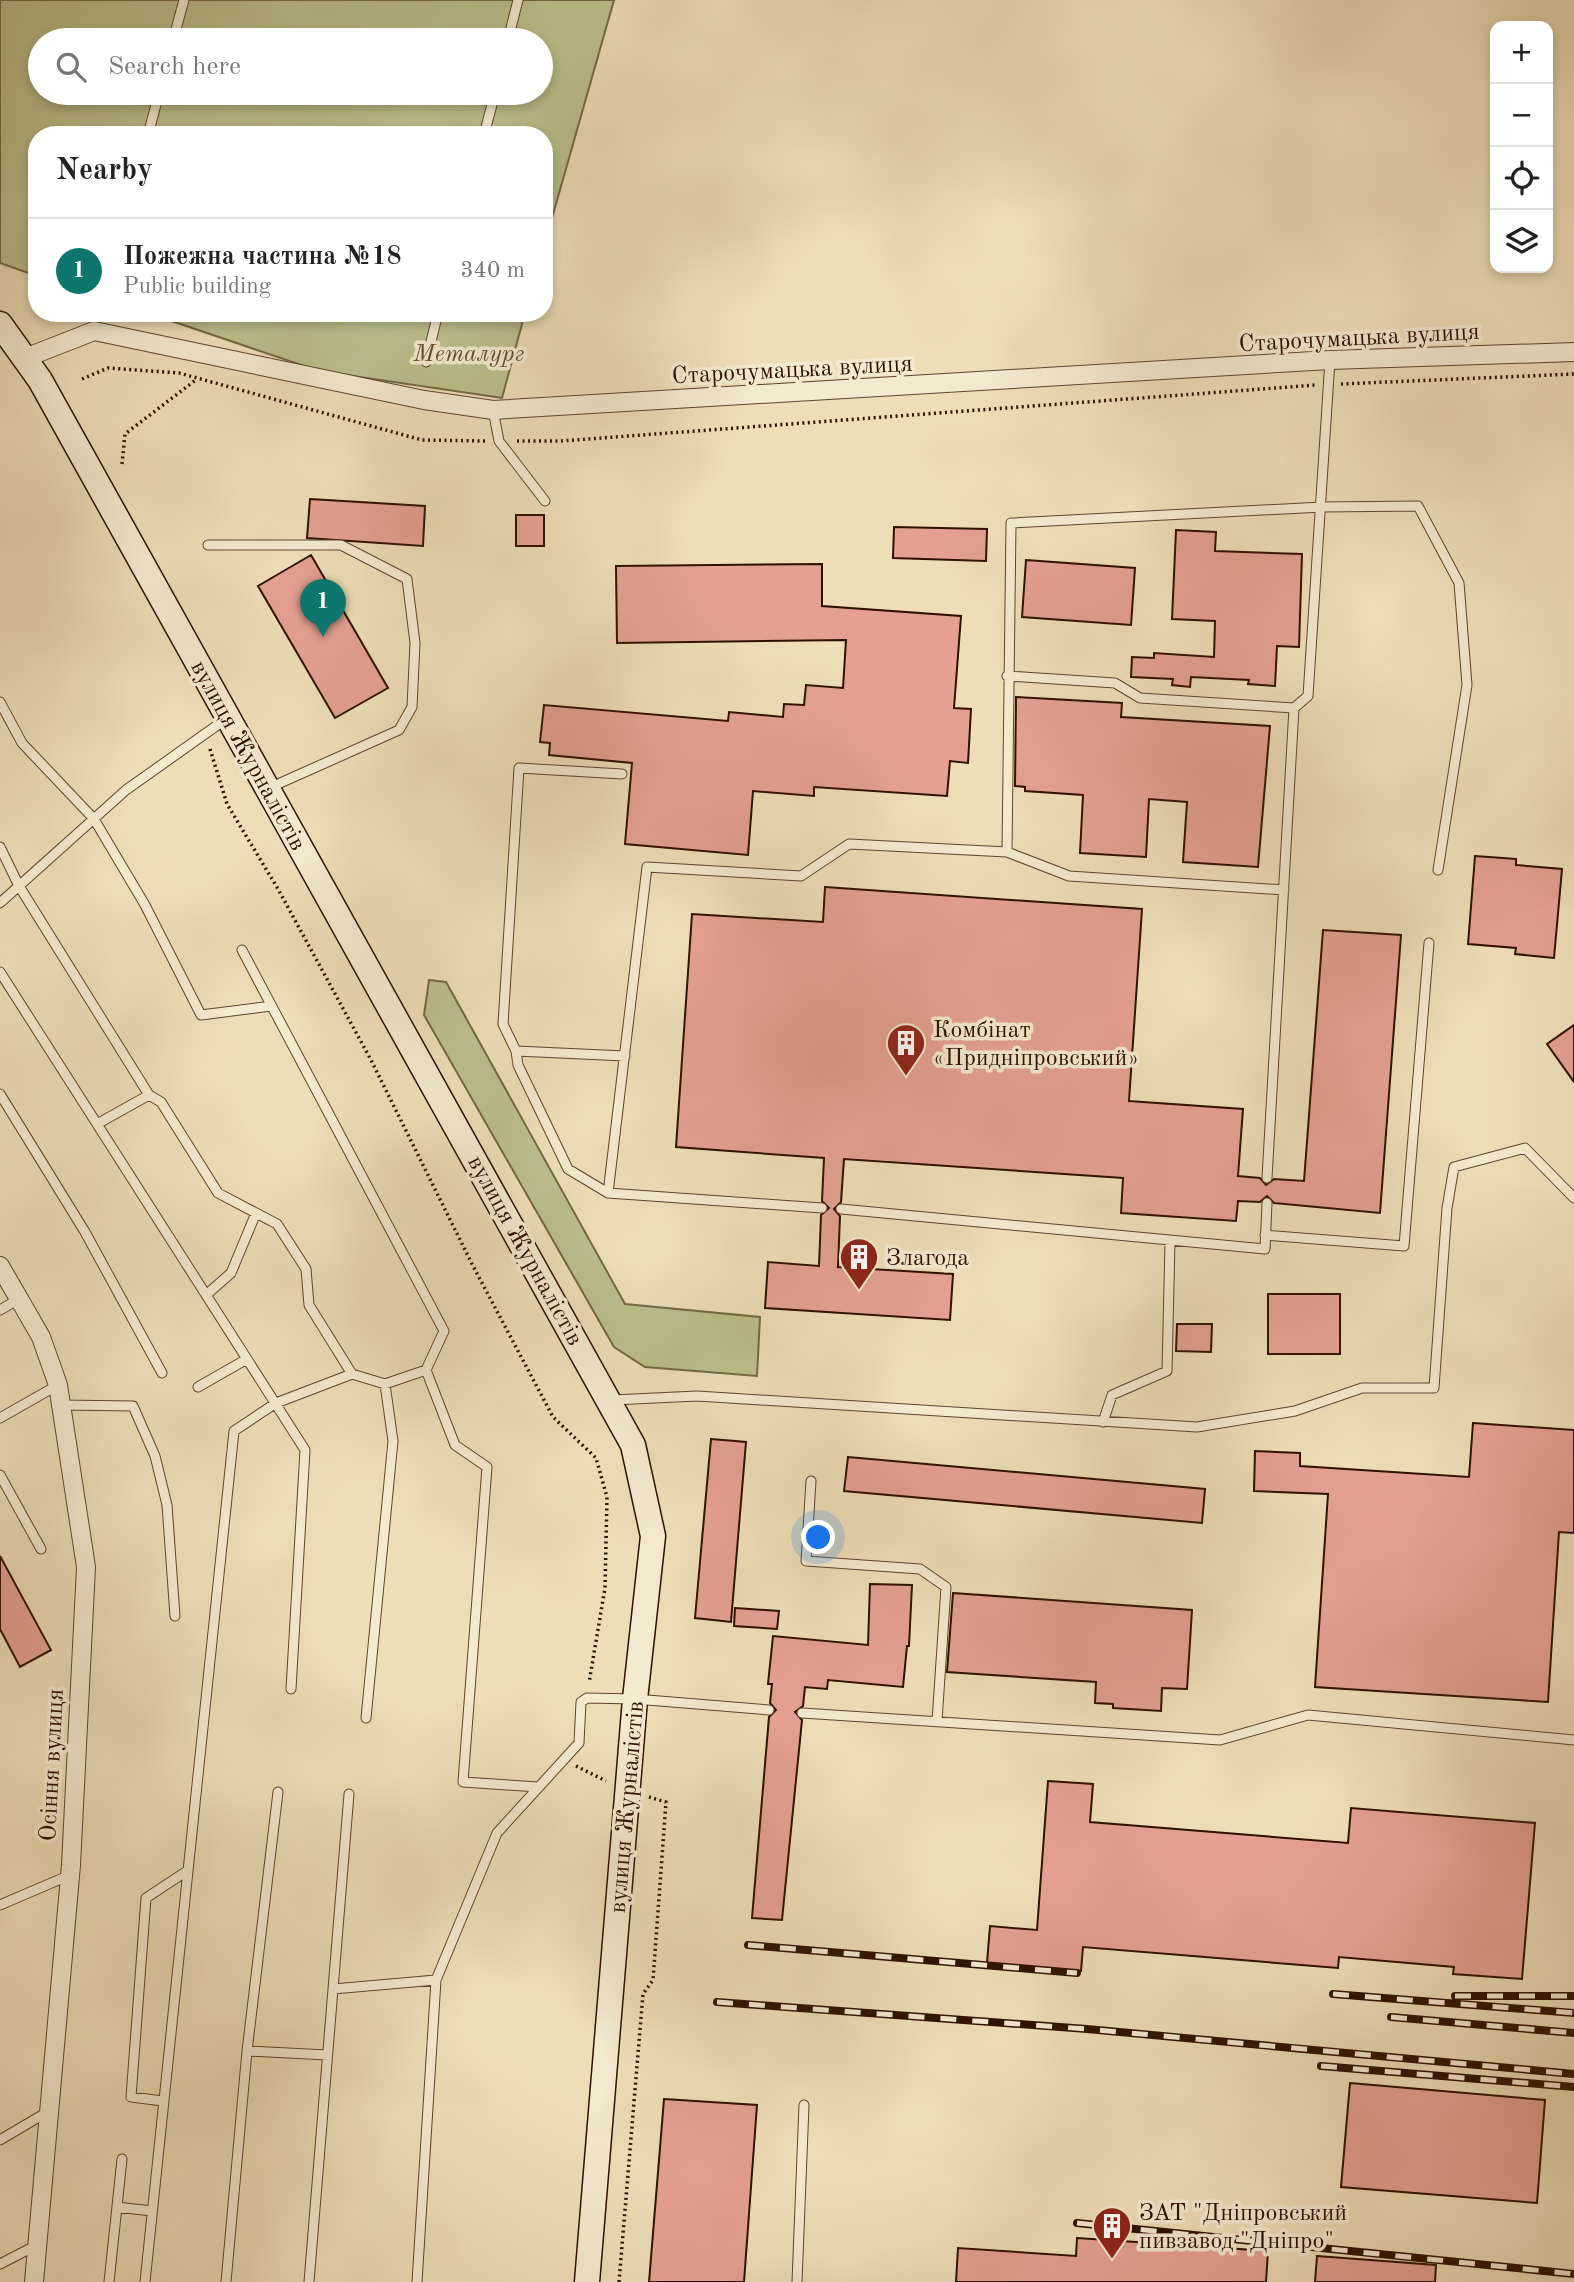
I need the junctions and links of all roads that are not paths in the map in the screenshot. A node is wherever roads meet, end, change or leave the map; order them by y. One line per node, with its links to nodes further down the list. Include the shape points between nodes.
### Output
1 (184, 0): 3 (lane)
2 (518, 0): 4 (lane)
3 (176, 28)
4 (511, 28)
5 (156, 105): 7 (lane)
6 (492, 105): 8 (lane)
7 (150, 126)
8 (486, 126)
9 (436, 322): 14 (lane)
10 (0, 324): 12 (street, вулиця Журналістів)
11 (1574, 352): 13 (street, Старочумацька вулиця)
12 (26, 358): 15 (street, Старочумацька вулиця, via 94,331 424,400); 22 (street, вулиця Журналістів)
13 (1330, 360): 15 (street, Старочумацька вулиця); 17 (lane)
14 (426, 362)
15 (493, 410): 16 (lane, via 499,441)
16 (545, 501)
17 (1322, 507): 19 (lane, via 1011,523); 21 (lane, via 1308,696); 28 (lane, via 1418,506 1459,583 1466,685)
18 (208, 545): 24 (lane, via 341,545 407,579 415,643 412,707 399,730)
19 (1007, 676): 21 (lane, via 1115,683 1140,698); 27 (lane)
20 (0, 702): 25 (lane, via 22,743)
21 (1294, 708): 30 (lane)
22 (228, 718): 24 (street, вулиця Журналістів); 25 (lane, via 126,790)
23 (622, 774): 36 (lane, via 519,768 503,1024)
24 (268, 789): 61 (street, вулиця Журналістів)
25 (94, 820): 29 (lane); 35 (lane, via 145,905 201,1016)
26 (0, 847): 29 (lane)
27 (1007, 852): 30 (lane, via 1069,876); 37 (lane, via 849,844 801,876 647,867)
28 (1438, 870)
29 (19, 886): 31 (lane); 39 (lane)
30 (1284, 890): 41 (lane)
31 (0, 903)
32 (1429, 943): 48 (lane, via 1405,1246)
33 (242, 950): 35 (lane)
34 (0, 972): 40 (lane)
35 (271, 1006): 55 (lane, via 444,1331)
36 (516, 1051): 37 (lane); 42 (lane, via 518,1065 568,1169)
37 (625, 1056): 42 (lane)
38 (0, 1094): 56 (lane, via 85,1232)
39 (149, 1095): 40 (lane); 47 (lane, via 161,1102 218,1193)
40 (97, 1124): 51 (lane)
41 (1267, 1178)
42 (608, 1193): 45 (lane)
43 (1574, 1198): 65 (lane, via 1525,1148 1454,1167 1434,1388 1362,1388 1295,1411 1198,1427)
44 (1267, 1203): 48 (lane)
45 (822, 1208)
46 (841, 1209): 49 (lane)
47 (256, 1213): 51 (lane, via 231,1273); 57 (lane, via 277,1224 306,1269 309,1305)
48 (1265, 1235): 49 (lane, via 1265,1249)
49 (1170, 1242): 65 (lane, via 1167,1371 1112,1395)
50 (0, 1266): 52 (street, Осіння вулиця)
51 (206, 1295): 54 (lane)
52 (19, 1299): 53 (lane); 59 (street, Осіння вулиця, via 41,1337)
53 (0, 1310)
54 (247, 1359): 60 (lane); 62 (lane)
55 (426, 1370): 58 (lane); 77 (lane, via 455,1445 487,1467 463,1782)
56 (162, 1373)
57 (352, 1374): 58 (lane); 62 (lane)
58 (385, 1384): 74 (lane, via 393,1441)
59 (58, 1385): 63 (street, Осіння вулиця); 64 (lane)
60 (198, 1387)
61 (611, 1400): 65 (lane, via 697,1396); 71 (street, вулиця Журналістів, via 633,1445 653,1536)
62 (275, 1403): 70 (lane, via 305,1450); 80 (lane, via 234,1431)
63 (61, 1405): 69 (lane, via 133,1406 155,1456 167,1505); 81 (street, Осіння вулиця, via 86,1567)
64 (0, 1418)
65 (1103, 1422)
66 (0, 1475): 68 (lane)
67 (811, 1481): 75 (lane, via 806,1560 920,1569 946,1587)
68 (41, 1549)
69 (175, 1616)
70 (291, 1689)
71 (635, 1699): 72 (lane); 77 (lane, via 587,1698 579,1707 579,1742); 102 (street, вулиця Журналістів)
72 (769, 1710)
73 (802, 1713): 75 (lane)
74 (366, 1718)
75 (937, 1721): 76 (lane, via 1220,1741 1308,1715)
76 (1574, 1740)
77 (538, 1787): 83 (lane, via 496,1833)
78 (278, 1792): 85 (lane)
79 (349, 1794): 84 (lane)
80 (187, 1871): 87 (lane); 87 (lane, via 146,1898 131,2097)
81 (70, 1875): 82 (lane); 89 (street, Осіння вулиця)
82 (0, 1905)
83 (436, 1980): 84 (lane); 101 (lane)
84 (333, 1989): 86 (lane)
85 (247, 2051): 86 (lane); 99 (lane)
86 (327, 2055): 100 (lane)
87 (163, 2101): 93 (lane)
88 (804, 2105): 103 (lane)
89 (49, 2111): 90 (lane); 94 (street, Осіння вулиця)
90 (0, 2140)
91 (122, 2159): 92 (lane)
92 (117, 2207): 93 (lane); 97 (lane)
93 (152, 2211): 98 (lane)
94 (37, 2245): 95 (lane); 96 (street, Осіння вулиця)
95 (0, 2264)
96 (34, 2282)
97 (109, 2282)
98 (145, 2282)
99 (226, 2282)
100 (309, 2282)
101 (417, 2282)
102 (587, 2282)
103 (797, 2282)

